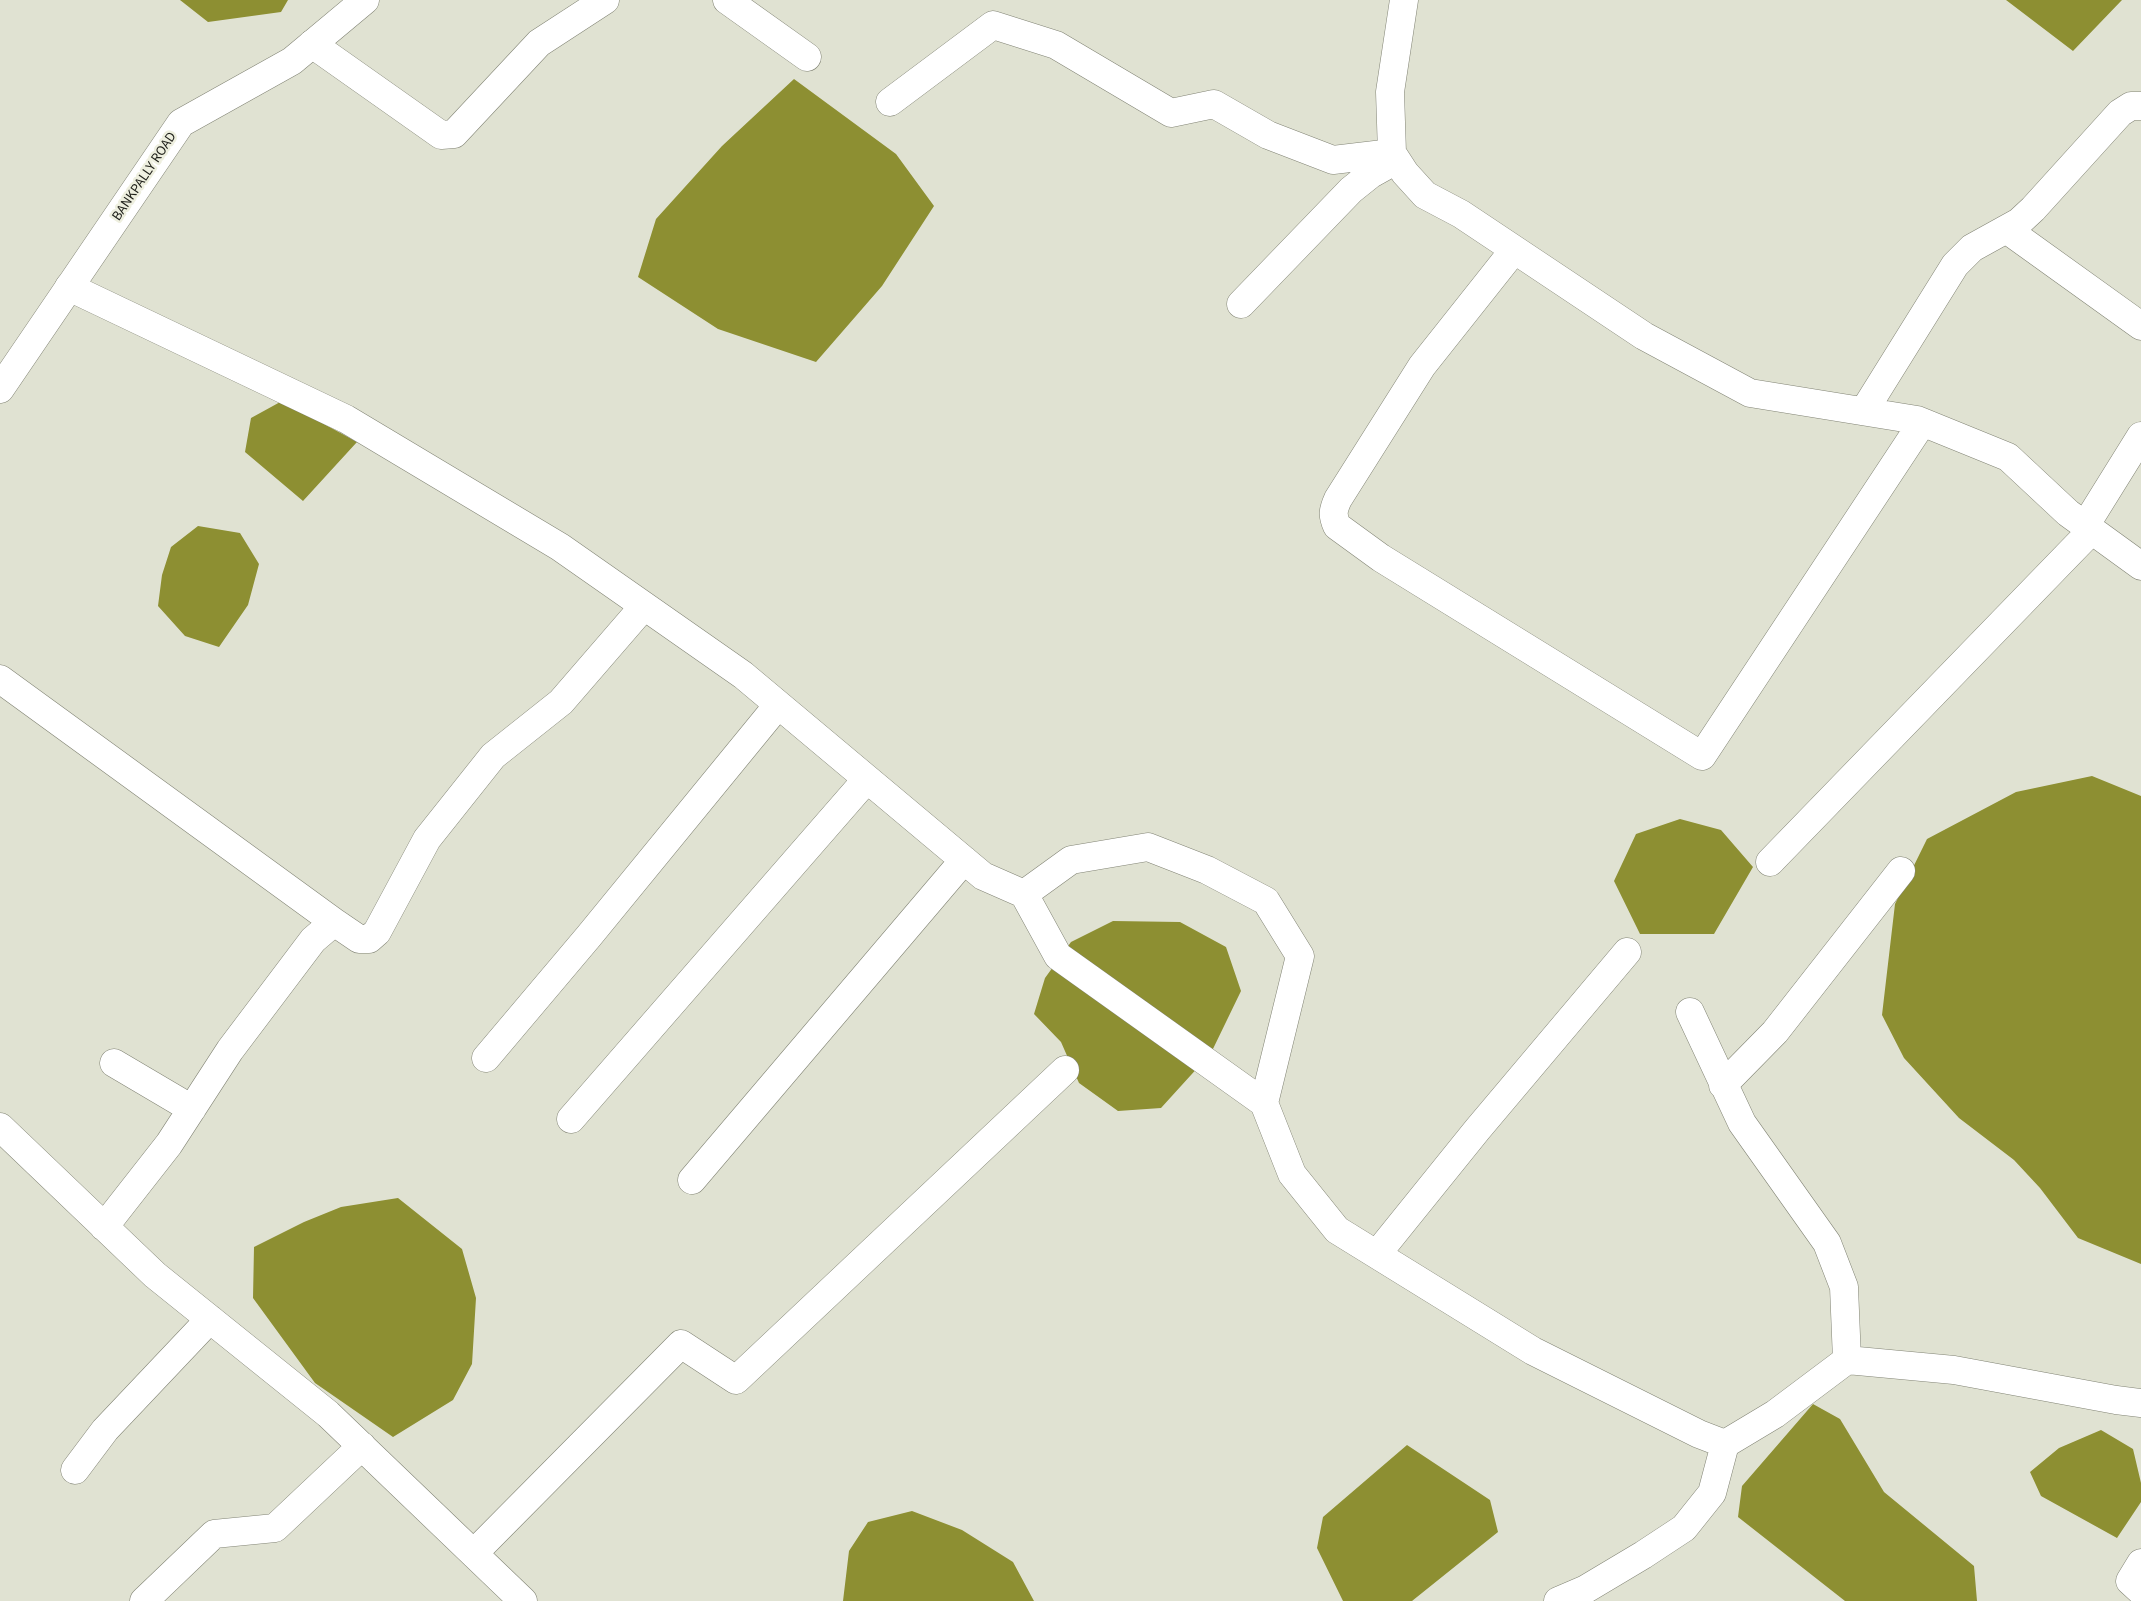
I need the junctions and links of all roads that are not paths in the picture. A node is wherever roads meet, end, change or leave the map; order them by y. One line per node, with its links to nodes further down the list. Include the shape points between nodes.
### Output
1 (365, 0): 5 (street, BANKPALLY ROAD)
2 (605, 0): 5 (street, via 539,43 454,134 448,136 440,135)
3 (727, 0): 6 (street)
4 (1404, 0): 9 (street, via 1390,92)
5 (312, 44): 12 (street, BANKPALLY ROAD, via 292,61 182,123)
6 (807, 57)
7 (890, 102): 9 (street, via 994,25 1056,45 1171,113 1214,104 1268,135 1332,160)
8 (2141, 106): 10 (street, via 2131,106 2120,113 2033,209)
9 (1394, 157): 11 (street, via 1425,195 1461,214); 13 (street, via 1351,190)
10 (2006, 229): 14 (street); 16 (street, via 1972,248 1955,264)
11 (1514, 250): 16 (street, via 1644,336 1750,393); 17 (street, via 1422,366 1332,513 1337,526 1381,558 1702,756)
12 (69, 287): 15 (street, BANKPALLY ROAD); 21 (street, via 346,419 560,547)
13 (1241, 304)
14 (2141, 326)
15 (0, 389)
16 (1864, 411): 17 (street)
17 (1922, 423): 19 (street, via 2008,457)
18 (2141, 436): 19 (street)
19 (2088, 528): 20 (street); 26 (street)
20 (2141, 566)
21 (644, 606): 23 (street, via 743,675); 29 (street, via 561,702 492,756 427,839 377,932 369,939 359,939)
22 (0, 679): 29 (street)
23 (778, 704): 24 (street); 32 (street)
24 (867, 779): 25 (street); 38 (street)
25 (964, 860): 28 (street, via 983,876); 40 (street)
26 (1770, 862)
27 (1901, 871): 35 (street, via 1775,1032)
28 (1024, 894): 36 (street, via 1058,956); 36 (street, via 1071,860 1148,847 1207,870 1266,901 1300,956)
29 (334, 922): 37 (street, via 313,940 230,1050)
30 (1627, 952): 42 (street)
31 (1690, 1012): 35 (street)
32 (486, 1058)
33 (114, 1063): 37 (street)
34 (1064, 1070): 49 (street, via 736,1380 681,1344)
35 (1724, 1085): 44 (street, via 1742,1123 1827,1242 1844,1287)
36 (1264, 1103): 42 (street, via 1292,1174 1337,1230)
37 (192, 1109): 41 (street)
38 (571, 1119)
39 (0, 1127): 41 (street)
40 (692, 1180)
41 (104, 1227): 43 (street, via 155,1275)
42 (1377, 1254): 46 (street, via 1533,1351)
43 (210, 1319): 47 (street, via 328,1414); 48 (street, via 104,1430)
44 (1847, 1360): 45 (street, via 1954,1370); 46 (street, via 1775,1414)
45 (2141, 1403)
46 (1724, 1444): 52 (street, via 1712,1493 1684,1528)
47 (362, 1446): 49 (street); 53 (street, via 275,1528 214,1534)
48 (75, 1470)
49 (474, 1553): 54 (street)
50 (2141, 1563): 51 (street, via 2130,1581)
51 (2141, 1591)
52 (1591, 1595): 55 (street)
53 (144, 1601)
54 (523, 1601)
55 (1558, 1601)

